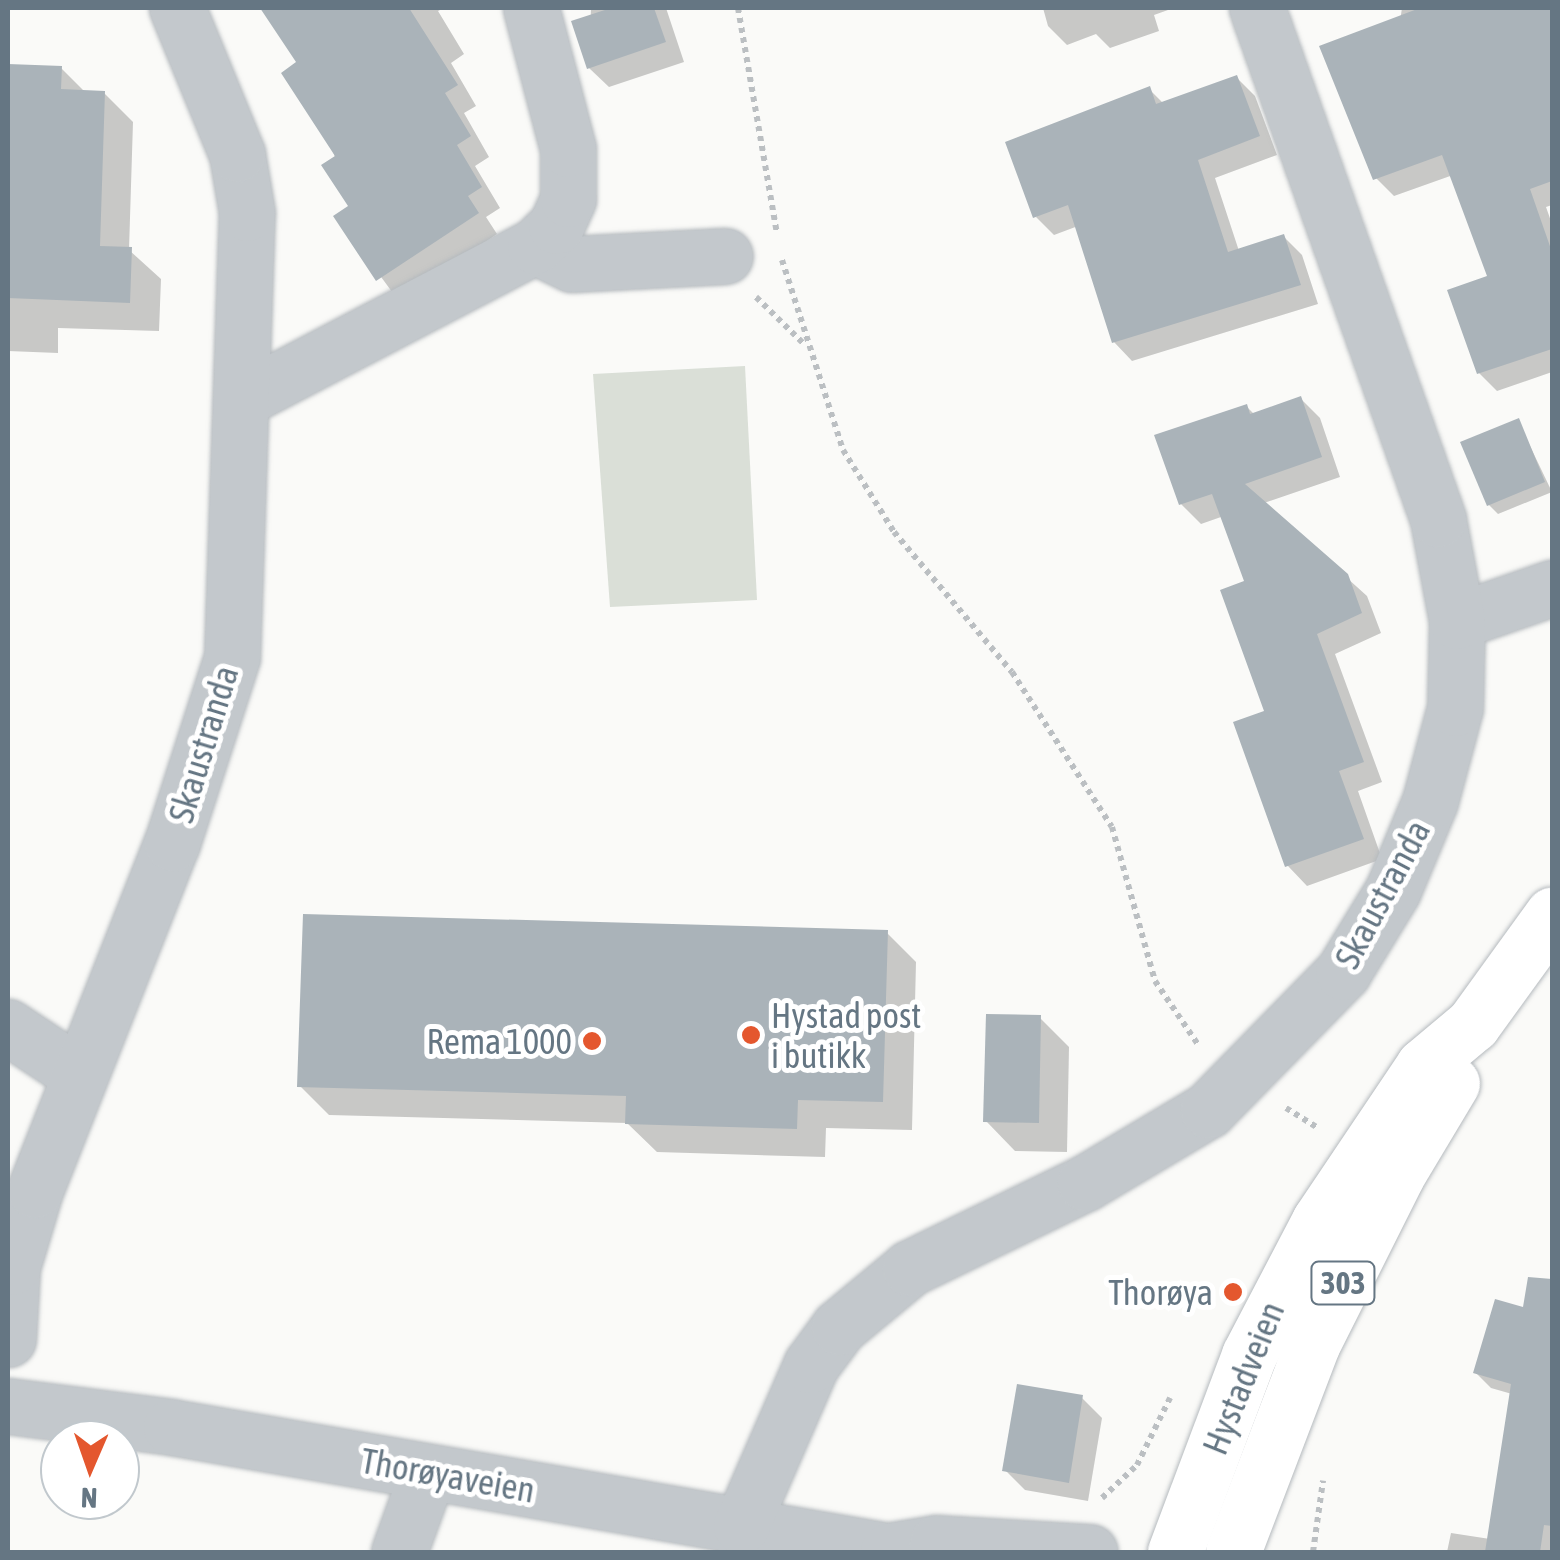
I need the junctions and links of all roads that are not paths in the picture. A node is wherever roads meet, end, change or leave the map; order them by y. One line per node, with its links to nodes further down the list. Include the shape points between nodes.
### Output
1 (177, 8): 6 (street, Skaustranda, via 238,154 247,213)
2 (531, 8): 4 (street, via 558,99 568,166 565,210)
3 (1258, 8): 8 (street, Skaustranda, via 1409,426 1438,518)
4 (534, 246): 5 (street, via 572,264); 6 (street)
5 (725, 256)
6 (246, 397): 12 (street, Skaustranda, via 225,694)
7 (1552, 588): 8 (street)
8 (1457, 621): 16 (street, Skaustranda, via 1455,708 1430,801 1393,890 1322,998 1232,1088 1127,1160 924,1260 872,1294 811,1365)
9 (1552, 916): 10 (main road, Hystadveien / 303)
10 (1473, 1024): 20 (main road, Hystadveien / 303, via 1424,1066 1280,1289); 21 (main road, Hystadveien / 303, via 1452,1084 1397,1175 1312,1345)
11 (8, 1027): 12 (street)
12 (79, 1074): 13 (street, Skaustranda, via 12,1267)
13 (8, 1340)
14 (8, 1406): 15 (street, Thorøyaveien)
15 (428, 1472): 16 (street, Thorøyaveien); 17 (street)
16 (772, 1538): 18 (street, Thorøyaveien)
17 (400, 1552)
18 (890, 1552): 19 (street, Thorøyaveien, via 936,1544)
19 (1090, 1552)
20 (1175, 1552)
21 (1233, 1552)

